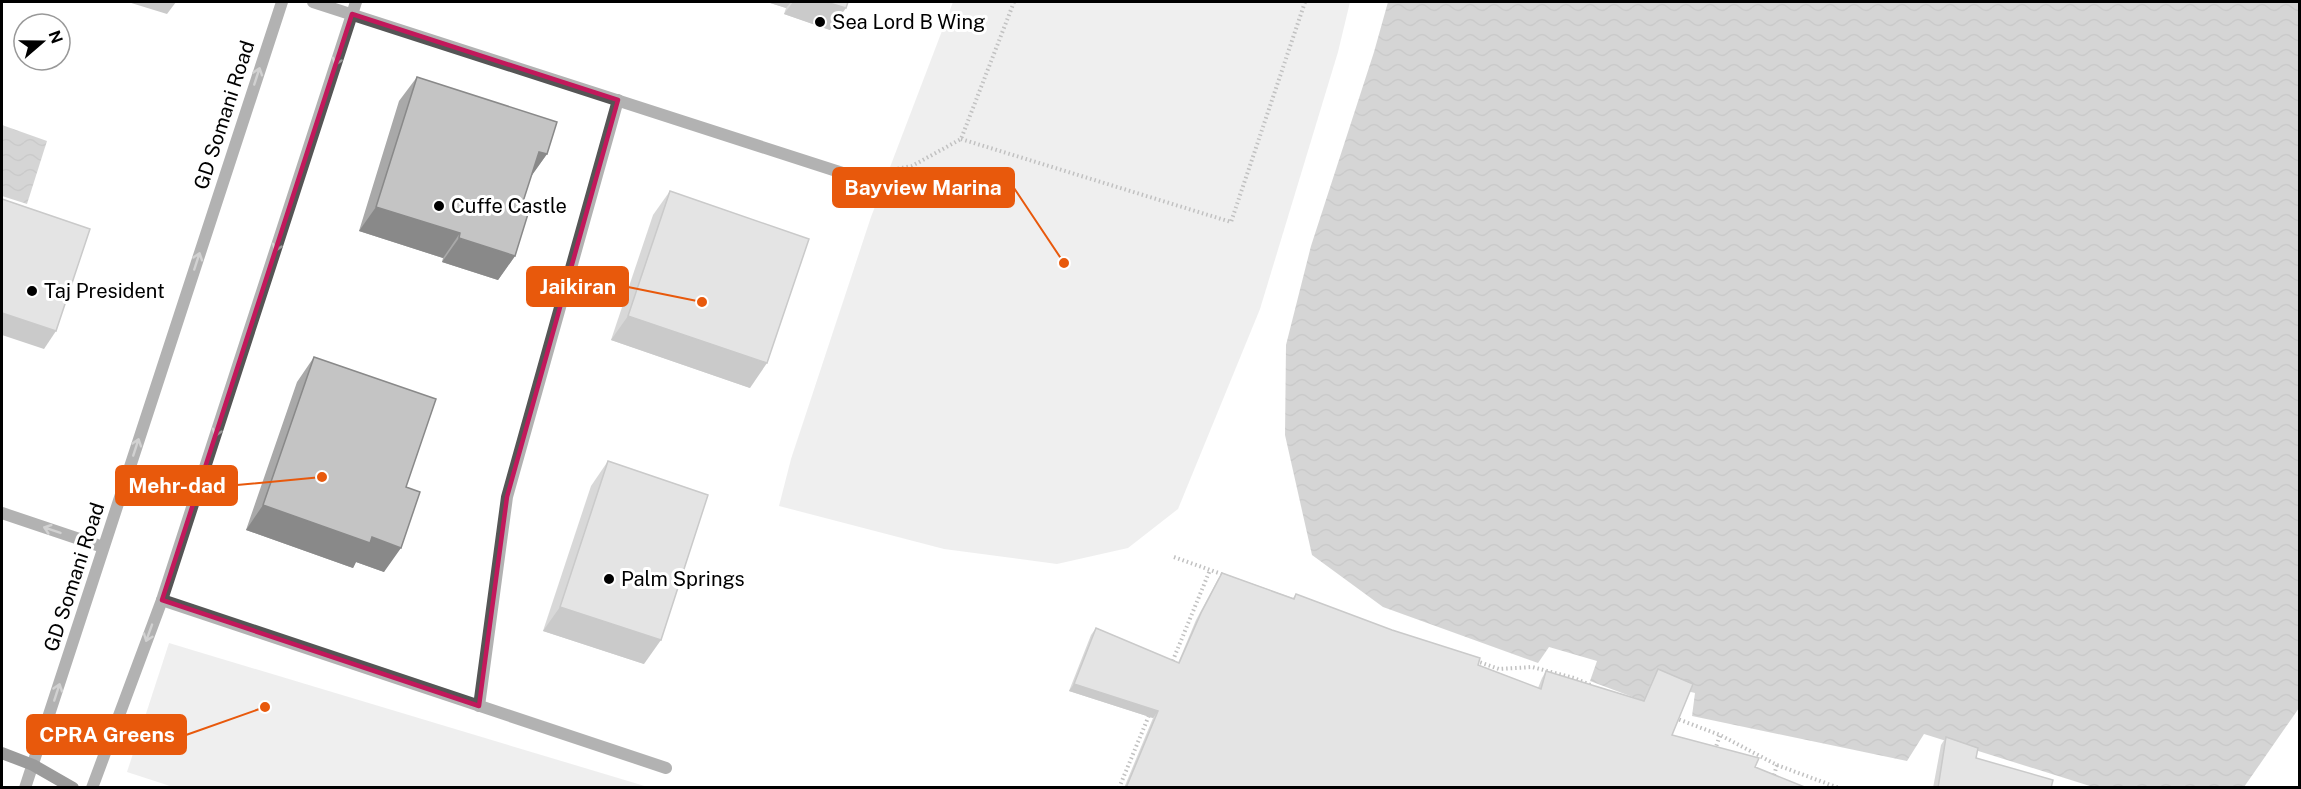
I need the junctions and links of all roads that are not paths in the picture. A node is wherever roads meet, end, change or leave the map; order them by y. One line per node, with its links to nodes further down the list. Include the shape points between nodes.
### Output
1 (282, 2): 8 (street, GD Somani Road, one-way to 1)
2 (313, 2): 4 (street)
3 (356, 2): 4 (street)
4 (352, 14): 5 (street); 9 (street, one-way to 9)
5 (618, 100): 6 (street); 10 (street, via 507,497)
6 (855, 177)
7 (2, 513): 8 (street, one-way to 7)
8 (104, 547): 12 (street, GD Somani Road, one-way to 8)
9 (162, 600): 10 (street); 16 (street, one-way to 16)
10 (479, 706): 13 (street)
11 (2, 753): 12 (main road)
12 (33, 765): 14 (street, GD Somani Road); 15 (main road)
13 (666, 768)
14 (25, 788)
15 (72, 788)
16 (92, 788)

